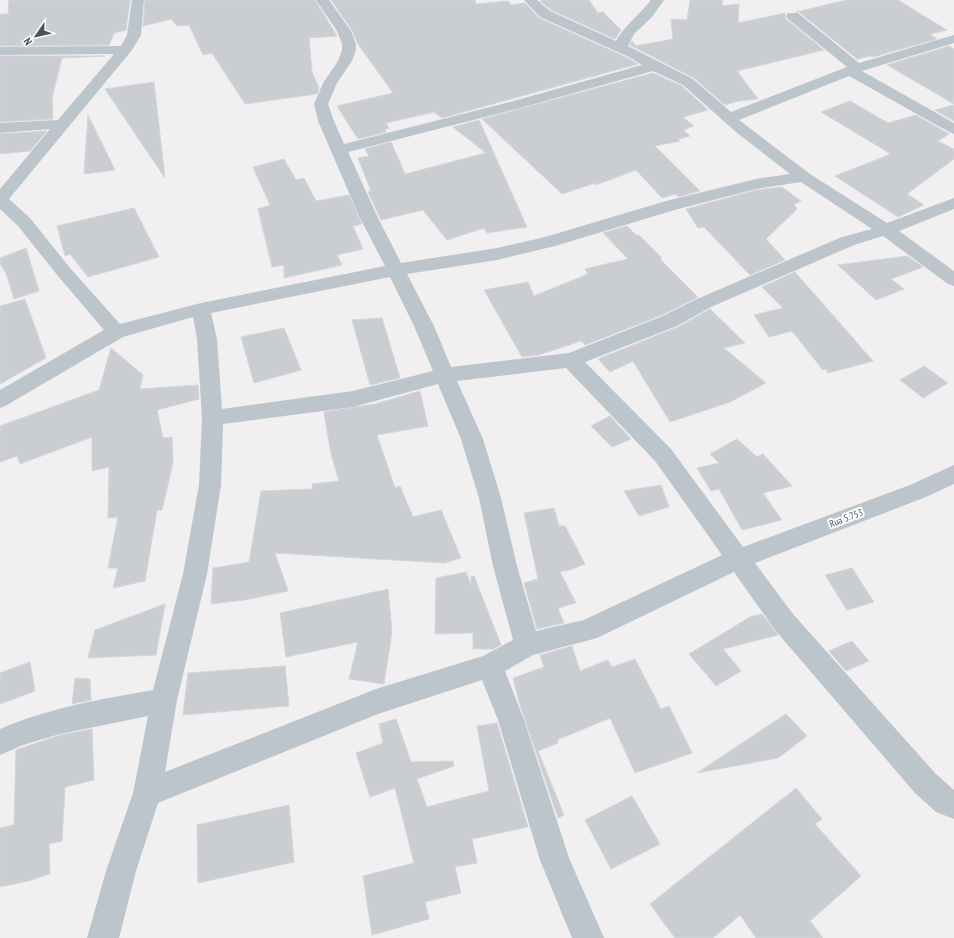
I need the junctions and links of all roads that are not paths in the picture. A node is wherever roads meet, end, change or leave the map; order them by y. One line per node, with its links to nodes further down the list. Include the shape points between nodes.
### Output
1 (138, 0): 8 (street, via 134,35)
2 (322, 0): 16 (street, via 348,39 350,49 321,104)
3 (530, 0): 7 (street, via 545,14)
4 (658, 0): 7 (street, via 628,32)
5 (793, 16): 11 (street)
6 (954, 39): 11 (street)
7 (620, 48): 10 (street)
8 (125, 50): 9 (street); 13 (street)
9 (0, 51)
10 (654, 66): 12 (street, via 688,82); 16 (street)
11 (854, 69): 12 (street); 15 (street)
12 (730, 118): 17 (street)
13 (63, 124): 14 (street); 18 (street)
14 (0, 128)
15 (954, 129)
16 (338, 150): 21 (street)
17 (804, 177): 20 (street); 21 (street, via 756,184 672,205 549,242 497,254)
18 (0, 199): 24 (street, via 24,222)
19 (954, 204): 20 (street)
20 (886, 230): 22 (street); 25 (street, via 848,241 612,346)
21 (395, 270): 23 (street); 26 (street, via 424,326)
22 (954, 280)
23 (201, 309): 24 (street); 28 (street, via 207,339)
24 (116, 332): 27 (street)
25 (571, 360): 26 (street); 30 (street, via 663,455)
26 (445, 375): 28 (street, via 353,399); 31 (street, via 472,439 490,498 505,566)
27 (0, 400)
28 (212, 418): 33 (street, via 210,485 195,574)
29 (954, 474): 30 (street, Rua 5.753, via 918,491)
30 (737, 559): 31 (street, Rua 5.753, via 588,630); 36 (street, via 784,622 925,783 946,802)
31 (527, 645): 32 (street, Rua 5.753)
32 (490, 666): 35 (street, Rua 5.753, via 376,702); 38 (street, via 511,720 555,860)
33 (164, 700): 34 (street, via 48,724); 35 (street)
34 (0, 742)
35 (147, 793): 37 (street, via 121,871)
36 (954, 804)
37 (103, 938)
38 (588, 938)

